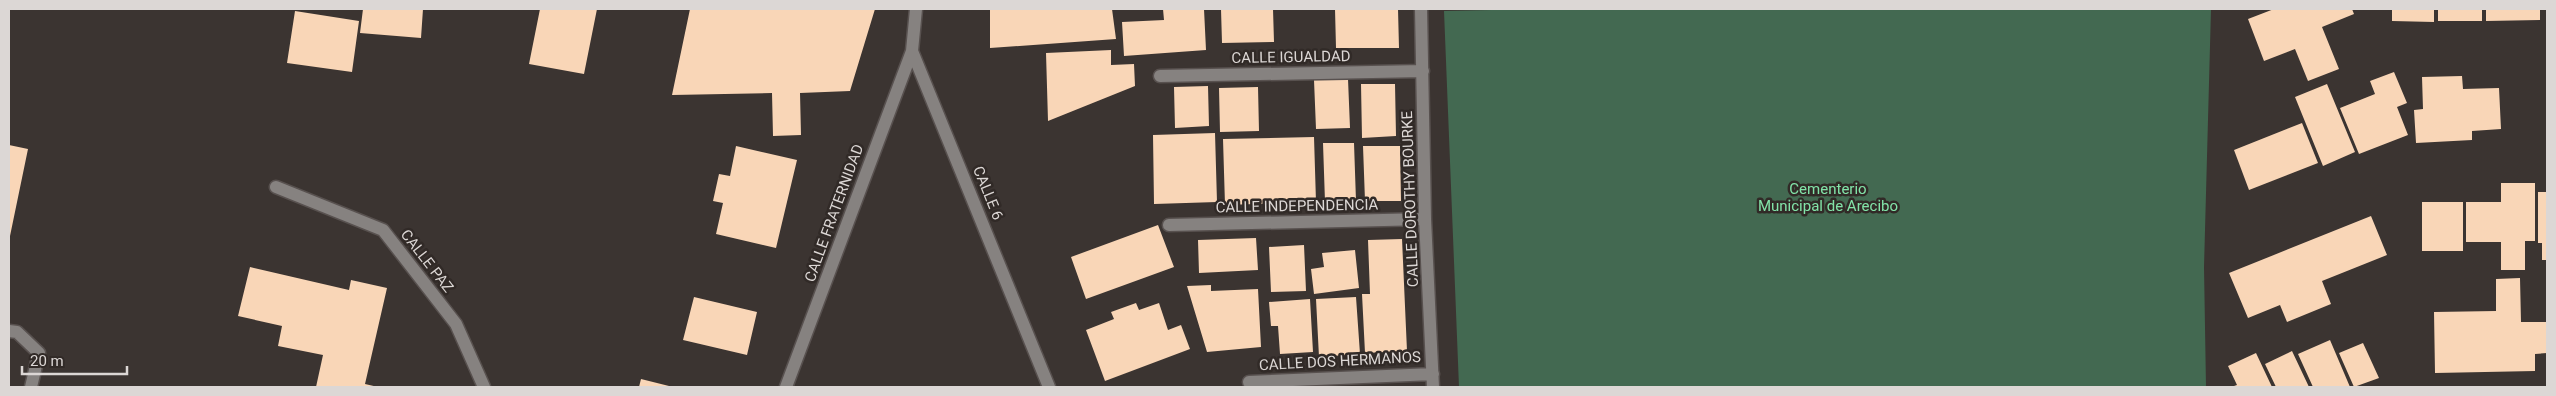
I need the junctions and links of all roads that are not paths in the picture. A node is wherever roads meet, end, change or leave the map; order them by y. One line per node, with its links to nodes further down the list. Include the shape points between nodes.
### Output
1 (916, 9): 3 (street, CALLE 6)
2 (1421, 9): 4 (street, CALLE DOROTHY BOURKE)
3 (912, 51): 14 (street, CALLE FRATERNIDAD); 15 (street, CALLE 6)
4 (1423, 71): 5 (street, CALLE IGUALDAD); 7 (street, CALLE DOROTHY BOURKE)
5 (1160, 76)
6 (276, 187): 13 (street, CALLE PAZ, via 383,230 456,324)
7 (1425, 219): 8 (street, CALLE INDEPENDENCIA); 10 (street, CALLE DOROTHY BOURKE)
8 (1170, 225)
9 (9, 331): 12 (street, via 17,332 39,352)
10 (1433, 374): 11 (street, CALLE DOS HERMANOS); 16 (street, CALLE DOROTHY BOURKE)
11 (1249, 382)
12 (31, 387)
13 (484, 387)
14 (786, 387)
15 (1049, 387)
16 (1434, 387)

